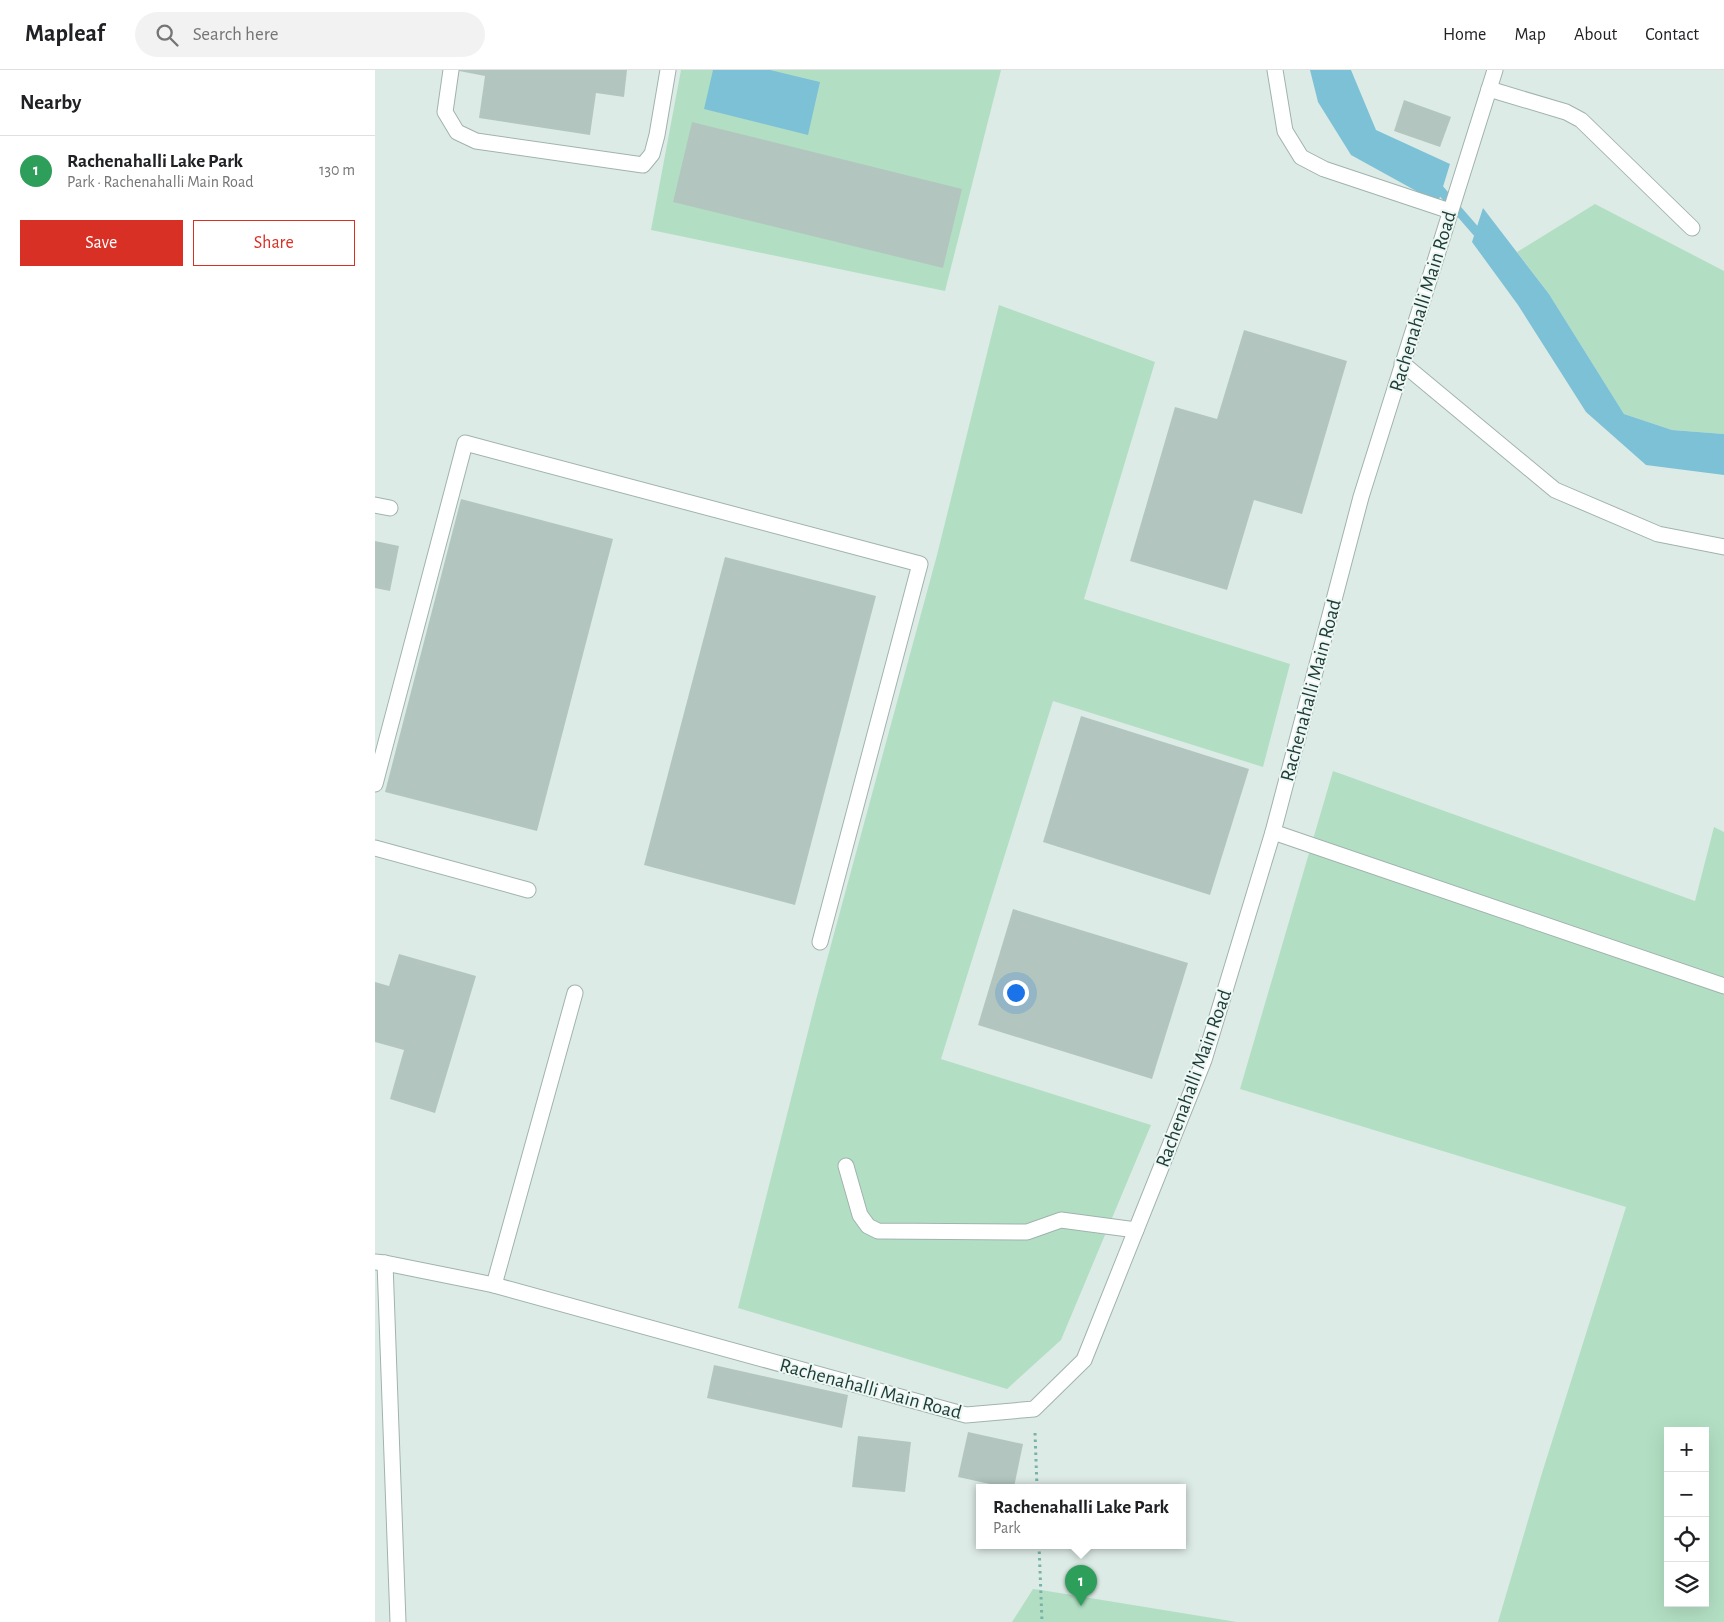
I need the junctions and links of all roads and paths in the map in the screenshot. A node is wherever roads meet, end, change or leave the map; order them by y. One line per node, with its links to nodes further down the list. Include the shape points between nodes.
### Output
1 (451, 70): 2 (street, via 445,112 457,132 476,141 643,166 652,154 657,135)
2 (667, 70)
3 (1275, 70): 6 (street, via 1285,132 1301,157 1324,169)
4 (1495, 70): 5 (street, Rachenahalli Main Road)
5 (1489, 89): 6 (street, Rachenahalli Main Road); 7 (street, via 1566,112 1581,120)
6 (1449, 214): 8 (street, Rachenahalli Main Road)
7 (1692, 228)
8 (1402, 363): 11 (street, via 1555,490 1659,534); 13 (street, Rachenahalli Main Road, via 1361,497)
9 (375, 505): 10 (street)
10 (390, 508)
11 (1724, 547)
12 (375, 784): 16 (street, via 465,443 920,564)
13 (1273, 832): 17 (street); 20 (street, Rachenahalli Main Road, via 1204,1060)
14 (375, 848): 15 (street)
15 (528, 890)
16 (821, 942)
17 (1724, 986)
18 (575, 993): 22 (street)
19 (846, 1166): 20 (street, via 860,1215 868,1226 878,1231 1027,1232 1061,1220)
20 (1136, 1230): 23 (street, Rachenahalli Main Road, via 1084,1360)
21 (380, 1262): 22 (street, Rachenahalli Main Road); 26 (street)
22 (494, 1285): 23 (street, Rachenahalli Main Road, via 966,1415)
23 (1035, 1409): 24 (path)
24 (1037, 1484)
25 (1039, 1549): 27 (path)
26 (398, 1622)
27 (1042, 1622)

